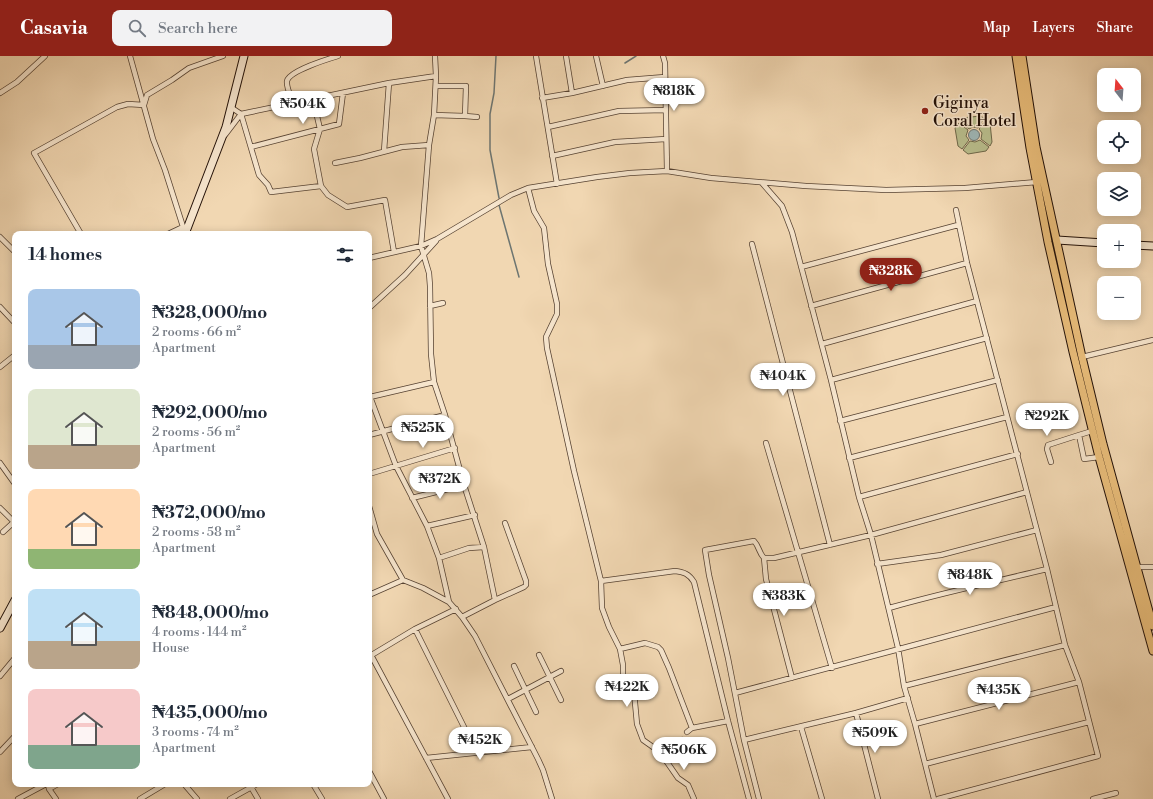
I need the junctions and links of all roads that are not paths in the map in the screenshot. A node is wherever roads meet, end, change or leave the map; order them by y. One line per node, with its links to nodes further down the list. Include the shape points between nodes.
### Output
1 (45, 56): 21 (street, via 17,82)
2 (130, 56): 27 (street)
3 (224, 56): 27 (street, via 189,68 147,95)
4 (244, 56): 28 (street)
5 (321, 56): 15 (street)
6 (338, 56): 14 (street)
7 (435, 56): 16 (street)
8 (536, 56): 24 (street)
9 (566, 56): 23 (street)
10 (597, 56): 20 (street)
11 (663, 56): 17 (street)
12 (1016, 56): 44 (main road)
13 (1022, 56): 55 (main road, via 1036,147)
14 (330, 57): 15 (street)
15 (322, 61): 26 (street, via 302,69 288,79)
16 (436, 76): 18 (street); 19 (street)
17 (664, 77): 20 (street, via 627,80); 29 (street)
18 (389, 83): 22 (street); 40 (street)
19 (436, 86): 31 (street); 32 (street, via 466,86)
20 (603, 86): 23 (street)
21 (0, 93)
22 (343, 93): 25 (street); 35 (street, via 339,124)
23 (572, 93): 24 (street)
24 (542, 98): 34 (street)
25 (313, 99): 26 (street); 35 (street)
26 (293, 103): 30 (street)
27 (144, 105): 51 (street, via 128,104 117,107 34,153); 52 (street)
28 (232, 108): 30 (street); 37 (street)
29 (666, 110): 34 (street, via 619,111); 36 (street)
30 (241, 114): 37 (street); 39 (street)
31 (434, 115): 32 (street); 38 (street)
32 (465, 116): 33 (street)
33 (477, 117)
34 (548, 127): 41 (street)
35 (320, 129): 39 (street); 47 (street, via 314,149)
36 (666, 139): 41 (street, via 614,142); 43 (street)
37 (220, 142): 52 (street)
38 (429, 145): 40 (street); 59 (street)
39 (251, 147): 47 (street, via 259,175 271,192)
40 (384, 151): 42 (street)
41 (552, 156): 46 (street)
42 (335, 163)
43 (667, 171): 45 (street); 46 (street, via 597,176)
44 (1037, 182): 45 (street, via 965,188 886,190); 89 (main road, via 1072,352)
45 (762, 183): 66 (street, via 782,206 792,232)
46 (557, 184): 48 (street)
47 (321, 186): 62 (street, via 328,195 347,207 385,200)
48 (528, 188): 54 (street, via 511,195); 126 (street, via 534,211 544,228 548,264 557,304 555,320 546,337 547,348)
49 (956, 210): 50 (street)
50 (958, 224): 65 (street); 66 (street)
51 (79, 231)
52 (184, 231)
53 (0, 237): 61 (street)
54 (437, 240): 59 (street); 63 (street)
55 (1057, 240): 56 (street); 78 (main road)
56 (1097, 243)
57 (752, 244): 116 (street)
58 (1141, 245): 60 (street)
59 (421, 246): 62 (street); 63 (street)
60 (1153, 246)
61 (12, 249)
62 (394, 252): 64 (street)
63 (423, 256): 69 (street); 70 (street, via 429,273)
64 (372, 257)
65 (967, 263): 67 (street); 71 (street)
66 (800, 267): 71 (street)
67 (977, 301): 74 (street); 76 (street)
68 (443, 303): 70 (street)
69 (372, 305)
70 (430, 306): 82 (street, via 430,354)
71 (811, 306): 76 (street)
72 (0, 307): 73 (street)
73 (12, 320)
74 (987, 338): 80 (street); 81 (street)
75 (1153, 340): 78 (street)
76 (822, 344): 80 (street)
77 (12, 357): 79 (street)
78 (1082, 357): 122 (main road)
79 (0, 367)
80 (831, 380): 87 (street)
81 (998, 380): 86 (street); 87 (street)
82 (434, 382): 83 (street); 85 (street)
83 (372, 396)
84 (372, 401): 88 (street)
85 (445, 415): 88 (street); 93 (street)
86 (1007, 417): 94 (street); 96 (street)
87 (840, 421): 96 (street)
88 (383, 431): 90 (street); 99 (street)
89 (1092, 431): 91 (street); 95 (main road)
90 (372, 433)
91 (1079, 435): 95 (street, via 1084,459); 97 (street, via 1048,445)
92 (766, 443): 118 (street)
93 (455, 448): 99 (street); 102 (street)
94 (1018, 454): 103 (street); 104 (street)
95 (1099, 457): 142 (main road)
96 (849, 458): 104 (street)
97 (1050, 462)
98 (0, 463): 101 (street)
99 (396, 466): 100 (street); 105 (street)
100 (372, 473)
101 (12, 480)
102 (464, 485): 105 (street); 107 (street)
103 (1027, 492): 113 (street); 115 (street)
104 (859, 497): 115 (street)
105 (412, 498): 112 (street)
106 (0, 508): 109 (street)
107 (475, 515): 112 (street); 117 (street)
108 (372, 516): 125 (street, via 377,534)
109 (12, 519)
110 (12, 523): 114 (street)
111 (504, 523): 128 (street, via 526,585)
112 (427, 526): 119 (street)
113 (1037, 530): 121 (street, via 941,555); 124 (street)
114 (3, 532)
115 (871, 535): 116 (street); 121 (street)
116 (830, 545): 118 (street)
117 (484, 547): 119 (street, via 469,548); 128 (street)
118 (797, 553): 120 (street); 148 (street)
119 (439, 558): 129 (street)
120 (764, 558): 152 (street, via 766,579); 156 (street, via 754,541 705,550)
121 (877, 564): 132 (street)
122 (1137, 568): 123 (street); 136 (main road)
123 (1153, 568)
124 (1047, 569): 131 (street); 132 (street)
125 (402, 580): 127 (street); 129 (street)
126 (601, 581): 141 (street, via 602,608); 162 (street, via 674,571 689,575 694,582)
127 (372, 594)
128 (495, 600): 134 (street)
129 (450, 602): 133 (street)
130 (12, 604): 135 (street)
131 (1056, 607): 139 (street); 140 (street)
132 (889, 608): 140 (street)
133 (456, 609): 134 (street); 138 (street)
134 (462, 617): 158 (street, via 475,636)
135 (2, 619): 137 (street)
136 (1153, 626)
137 (0, 628)
138 (415, 629): 143 (street); 174 (street)
139 (1065, 645): 153 (street); 154 (street)
140 (898, 648): 148 (street); 154 (street)
141 (620, 649): 166 (street, via 645,643 661,650); 173 (street, via 623,676 634,692 638,729 643,740)
142 (1153, 651)
143 (372, 655)
144 (539, 655): 151 (street)
145 (372, 660): 175 (street)
146 (12, 662): 150 (street)
147 (514, 666): 155 (street)
148 (832, 668): 152 (street)
149 (561, 671): 151 (street)
150 (0, 676)
151 (549, 677): 155 (street); 159 (street)
152 (792, 678): 156 (street)
153 (1079, 682): 163 (street); 164 (street)
154 (904, 686): 157 (street)
155 (525, 690): 158 (street); 160 (street)
156 (735, 693): 170 (street)
157 (908, 698): 161 (street); 164 (street)
158 (508, 699): 171 (street)
159 (561, 700)
160 (536, 712)
161 (856, 713): 165 (street); 200 (street)
162 (728, 721): 166 (street); 197 (street)
163 (1089, 722): 176 (street); 202 (street, via 1098,756)
164 (915, 724): 176 (street)
165 (801, 727): 170 (street); 199 (street)
166 (692, 728): 167 (street)
167 (687, 732)
168 (12, 739): 172 (street)
169 (682, 740): 173 (street)
170 (744, 740): 198 (street)
171 (532, 747): 174 (street); 195 (street, via 543,770)
172 (1, 750)
173 (660, 752): 196 (street, via 678,778 688,785)
174 (477, 753): 175 (street)
175 (426, 758): 194 (street)
176 (925, 764): 201 (street)
177 (372, 777): 193 (street)
178 (41, 787): 186 (street)
179 (53, 787): 184 (street)
180 (160, 787): 188 (street)
181 (187, 787): 189 (street)
182 (251, 787): 190 (street); 191 (street)
183 (316, 787): 192 (street)
184 (49, 789): 187 (street)
185 (1116, 793): 203 (street)
186 (18, 799)
187 (56, 799)
188 (140, 799)
189 (197, 799)
190 (230, 799)
191 (258, 799)
192 (322, 799)
193 (384, 799)
194 (448, 799)
195 (552, 799)
196 (694, 799)
197 (749, 799)
198 (759, 799)
199 (822, 799)
200 (878, 799)
201 (934, 799)
202 (938, 799)
203 (1093, 799)

